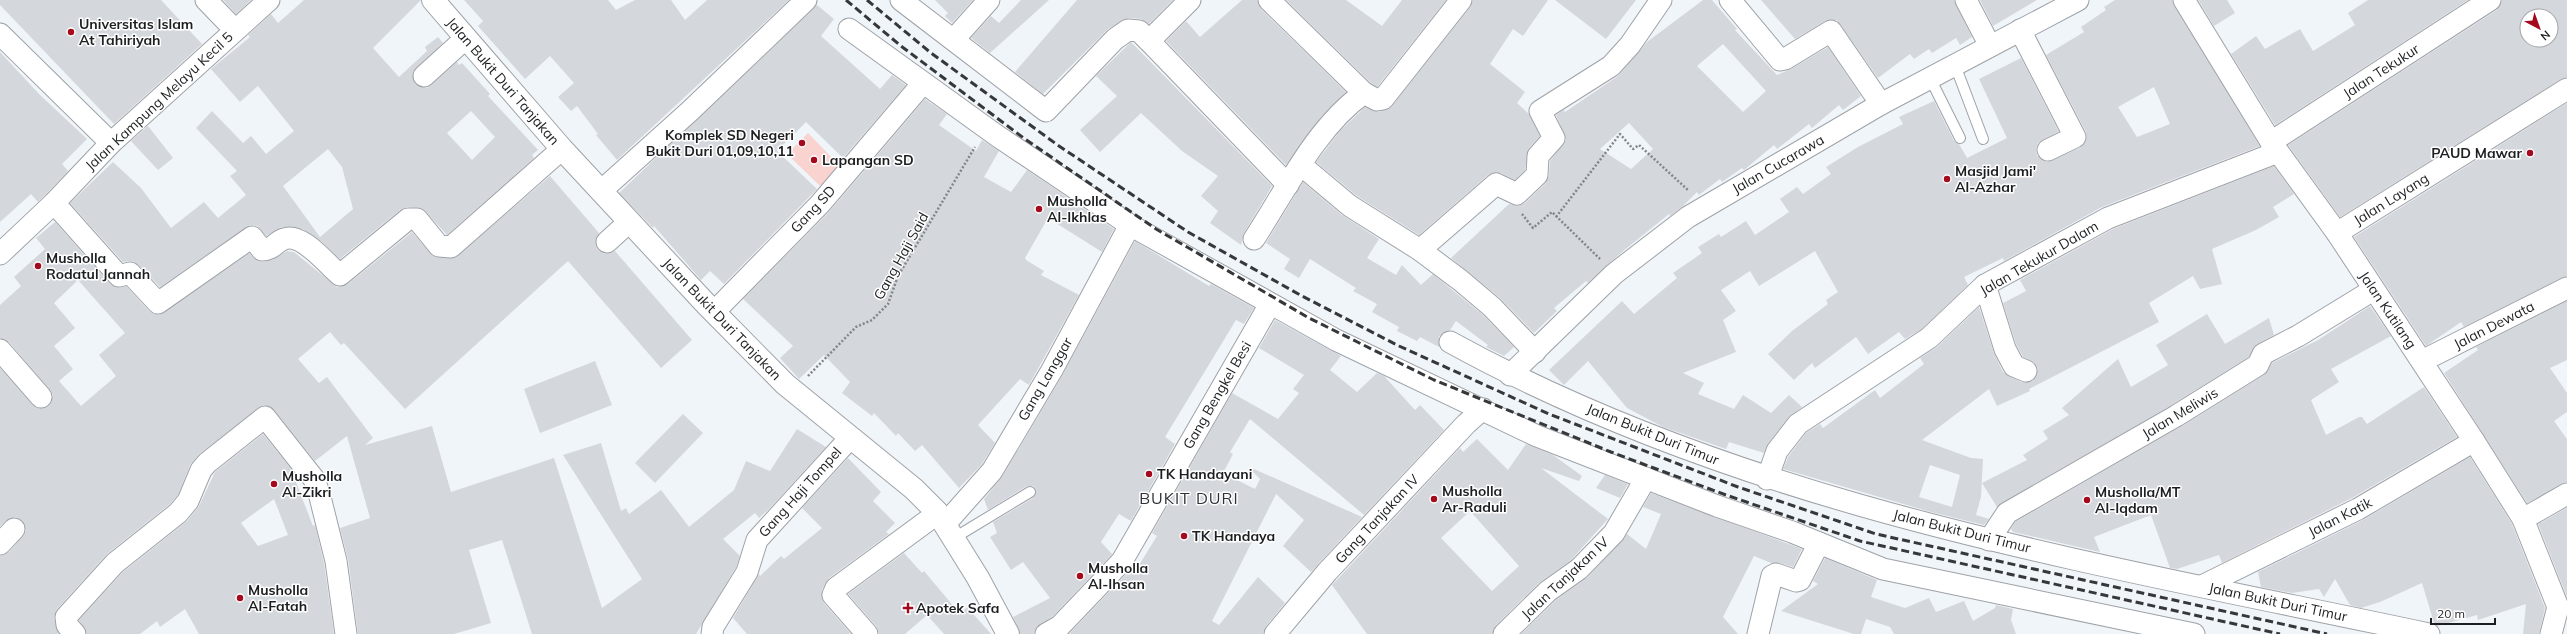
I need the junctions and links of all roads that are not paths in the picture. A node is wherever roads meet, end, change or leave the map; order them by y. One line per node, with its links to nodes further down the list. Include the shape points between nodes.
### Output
1 (206, 0): 16 (street)
2 (269, 0): 16 (street, Jalan Kampung Melayu Kecil 5)
3 (433, 0): 21 (street, Jalan Bukit Duri Tanjakan)
4 (806, 0): 39 (street)
5 (901, 0): 22 (street, via 1046,111 1115,39 1128,30 1139,31)
6 (989, 0): 20 (street)
7 (1190, 0): 22 (street)
8 (1269, 0): 29 (street)
9 (1461, 0): 29 (street, via 1383,99 1377,100)
10 (1661, 0): 46 (street, via 1630,45 1611,66 1540,111 1554,138 1538,156 1537,175 1517,194 1496,184)
11 (1730, 0): 30 (street, via 1780,60 1785,60 1831,31)
12 (1966, 0): 23 (street)
13 (2078, 0): 18 (street, Jalan Cucarawa)
14 (2184, 0): 34 (street, Jalan Kutilang)
15 (2490, 0): 34 (street, Jalan Tekukur)
16 (235, 30): 33 (street, Jalan Kampung Melayu Kecil 5)
17 (849, 30): 27 (street)
18 (2020, 30): 23 (street, Jalan Cucarawa); 36 (street, via 2075,137)
19 (0, 34): 33 (street)
20 (956, 37)
21 (466, 38): 25 (street); 35 (street, Jalan Bukit Duri Tanjakan)
22 (1149, 41): 38 (street)
23 (1990, 46): 24 (street, Jalan Cucarawa)
24 (1955, 65): 26 (street, Jalan Cucarawa); 32 (lane)
25 (424, 76)
26 (1930, 78): 30 (street, Jalan Cucarawa); 31 (lane)
27 (923, 83): 42 (street, via 985,128); 52 (street, Gang SD, via 820,204)
28 (2567, 89): 43 (street, Jalan Layang)
29 (1364, 93): 37 (street, via 1343,108)
30 (1881, 104): 55 (street, Jalan Cucarawa, via 1688,217 1614,274)
31 (1960, 138)
32 (1983, 139)
33 (110, 143): 40 (street, Jalan Kampung Melayu Kecil 5)
34 (2275, 147): 43 (street, Jalan Kutilang); 48 (street, Jalan Tekukur Dalam, via 2108,218)
35 (562, 150): 39 (street, Jalan Bukit Duri Tanjakan); 40 (street, via 451,247 439,246 417,219 408,219 340,275 314,248 291,238 284,239 270,250 262,250 252,237 158,303 130,272 119,276)
36 (2048, 150)
37 (1301, 166): 38 (street); 46 (street, via 1350,206)
38 (1288, 185): 44 (street)
39 (602, 191): 41 (street, Jalan Bukit Duri Tanjakan)
40 (54, 203): 47 (street, Jalan Kampung Melayu Kecil 5)
41 (629, 222): 45 (street); 52 (street, Jalan Bukit Duri Tanjakan)
42 (1130, 225): 51 (street); 68 (street, Gang Langgar, via 1052,370 992,471)
43 (2337, 233): 50 (street, Jalan Kutilang)
44 (1254, 238)
45 (607, 242)
46 (1420, 250): 55 (street, via 1486,303)
47 (0, 254)
48 (1985, 285): 57 (street, via 2005,349 2014,366); 64 (street, Jalan Tekukur Dalam, via 1929,338 1798,424 1777,451)
49 (2567, 288): 56 (street, Jalan Dewata)
50 (2373, 290): 56 (street, Jalan Kutilang); 69 (street, Jalan Meliwis, via 2298,336 2263,354 2258,365 2176,416 2007,512)
51 (1270, 304): 60 (street, via 1336,340); 78 (street, Gang Bengkel Besi, via 1122,561 1060,626)
52 (714, 312): 61 (street, Jalan Bukit Duri Tanjakan, via 793,391)
53 (1450, 342): 58 (street, Jalan Bukit Duri Timur)
54 (0, 350): 59 (street)
55 (1535, 352): 58 (street, Jalan Cucarawa)
56 (2422, 361): 62 (street, Jalan Kutilang)
57 (2026, 371)
58 (1510, 375): 64 (street, Jalan Bukit Duri Timur, via 1701,456)
59 (41, 398)
60 (1483, 409): 63 (street, via 1537,436); 79 (street, Gang Tanjakan IV, via 1327,572)
61 (850, 438): 68 (street, Jalan Bukit Duri Tanjakan, via 914,489); 75 (street, Gang Haji Tompel, via 757,540 747,572 713,627)
62 (2474, 441): 67 (street, Jalan Kutilang); 71 (street, Jalan Katik, via 2358,509)
63 (1646, 478): 70 (street); 80 (street, Jalan Tanjakan IV, via 1614,533 1579,569 1548,591)
64 (1767, 479): 69 (street, Jalan Bukit Duri Timur)
65 (1030, 492): 68 (lane)
66 (2567, 494): 67 (street)
67 (2523, 519): 72 (street, Jalan Kutilang)
68 (945, 525): 76 (street, Gang Langgar, via 836,588 833,595); 77 (street, Jalan Bukit Duri Tanjakan)
69 (1989, 540): 71 (street, Jalan Bukit Duri Timur)
70 (1819, 543): 81 (street, via 1800,580 1776,574 1772,576); 82 (street, via 1882,569)
71 (2202, 586): 83 (street, Jalan Bukit Duri Timur)
72 (2562, 608): 84 (street, Jalan Kutilang)
73 (75, 634): 74 (street, via 67,625 66,616 115,563 178,513 188,501 201,470 207,463 265,417 314,479 336,561)
74 (346, 634)
75 (712, 634)
76 (867, 634)
77 (1008, 634)
78 (1046, 634)
79 (1275, 634)
80 (1504, 634)
81 (1758, 634)
82 (2194, 634)
83 (2428, 634)
84 (2551, 634)

